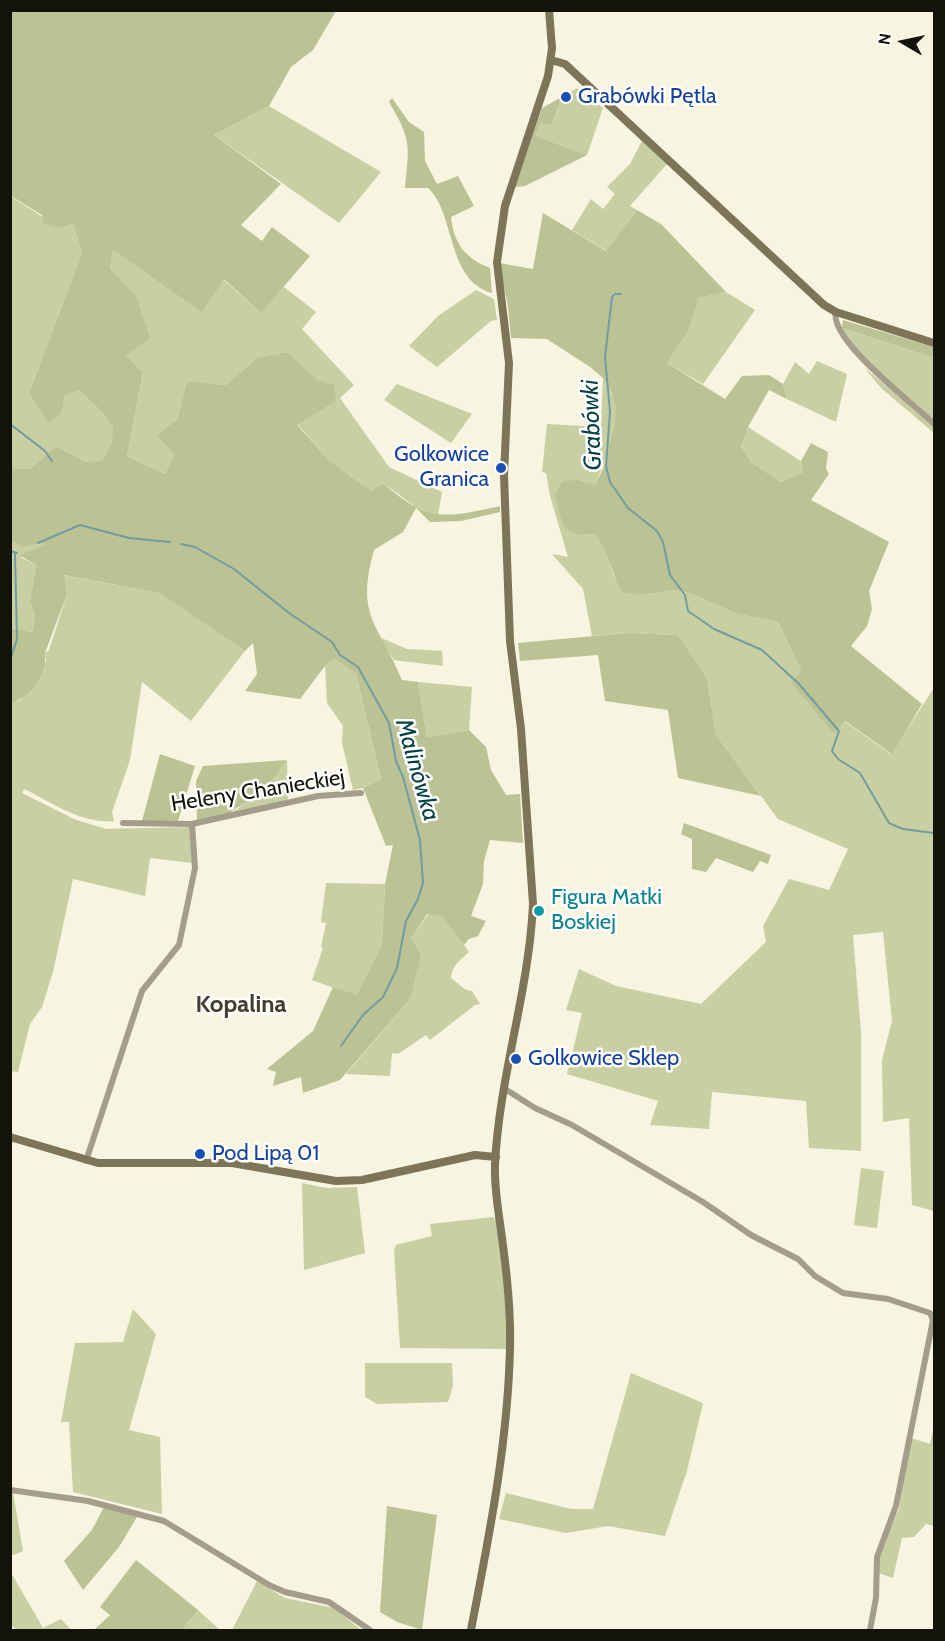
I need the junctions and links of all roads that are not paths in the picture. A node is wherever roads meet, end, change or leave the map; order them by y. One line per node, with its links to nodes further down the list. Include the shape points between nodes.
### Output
1 (549, 10): 2 (street)
2 (551, 60): 3 (street, via 565,64); 9 (street, via 505,206 497,246 509,363 504,475 510,641 521,729 533,904)
3 (836, 312): 4 (street); 5 (street, via 836,321 862,359)
4 (934, 343)
5 (934, 424)
6 (361, 793): 8 (street, Heleny Chanieckiej, via 318,796)
7 (123, 823): 8 (street, Heleny Chanieckiej)
8 (192, 824): 12 (street, via 195,868 179,945 142,991)
9 (505, 1089): 11 (street); 16 (street, via 798,1259 843,1293 888,1299 930,1313 933,1320 896,1506 877,1557)
10 (10, 1137): 12 (street)
11 (496, 1157): 12 (street, via 475,1155 345,1181 231,1163 121,1165); 15 (street, via 508,1286 508,1391 497,1493)
12 (86, 1161)
13 (10, 1490): 14 (street, via 87,1501 164,1521 269,1585 329,1602)
14 (370, 1630)
15 (471, 1630)
16 (870, 1630)

